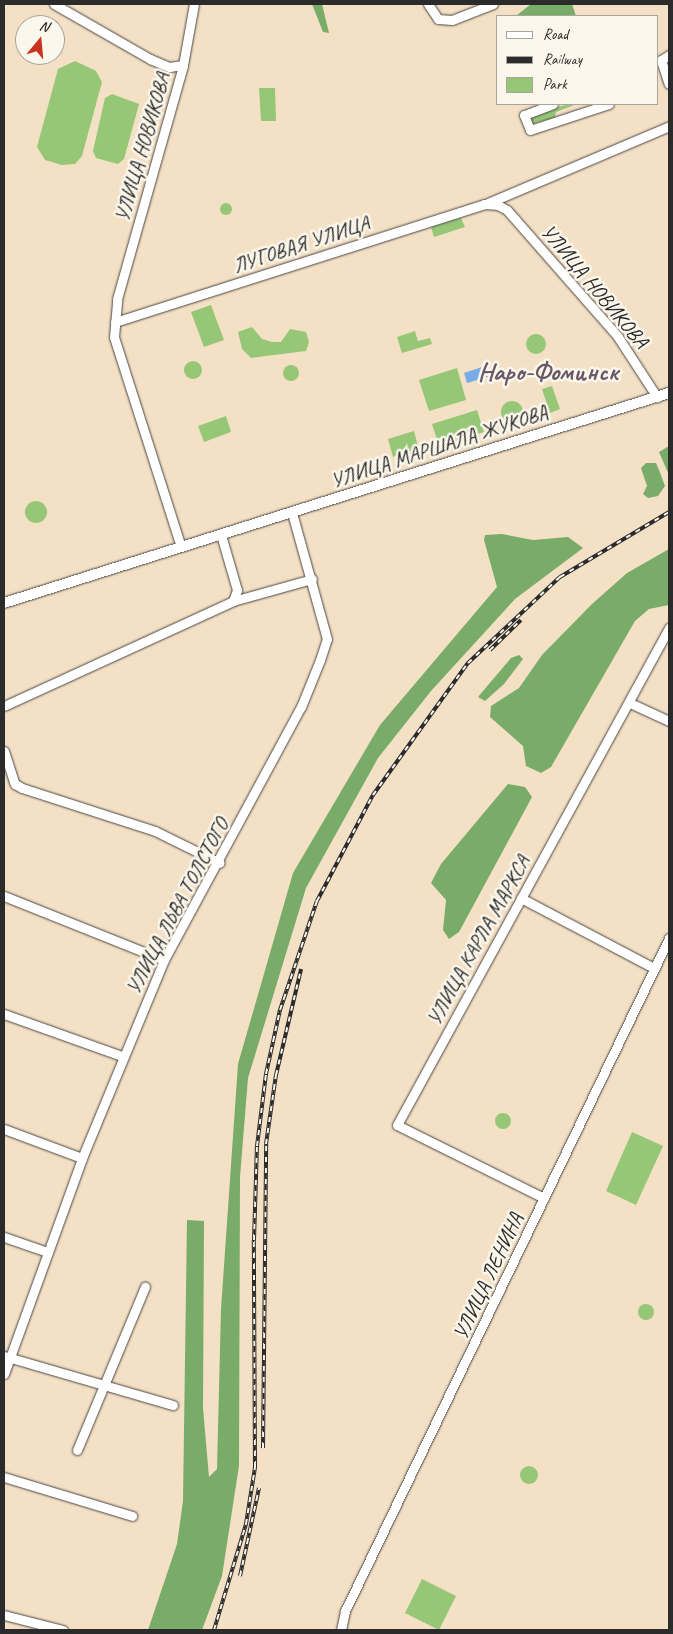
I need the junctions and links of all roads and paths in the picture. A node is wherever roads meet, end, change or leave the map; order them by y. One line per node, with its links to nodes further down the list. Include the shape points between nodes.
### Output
1 (54, 4): 7 (street, via 150,59 169,67)
2 (194, 4): 7 (street, УЛИЦА НОВИКОВА)
3 (428, 4): 4 (street, via 438,19 452,20)
4 (493, 4)
5 (669, 55): 6 (street)
6 (659, 61): 8 (street)
7 (183, 65): 15 (street, УЛИЦА НОВИКОВА, via 117,299)
8 (661, 75): 9 (street)
9 (669, 84)
10 (550, 105): 11 (street, via 524,115 530,130)
11 (606, 105)
12 (669, 126): 13 (street)
13 (484, 204): 14 (street, ЛУГОВАЯ УЛИЦА); 15 (street, ЛУГОВАЯ УЛИЦА)
14 (498, 205): 17 (street, УЛИЦА НОВИКОВА, via 507,210 612,330)
15 (115, 322): 20 (street, УЛИЦА НОВИКОВА, via 114,337)
16 (669, 393): 17 (main road, УЛИЦА МАРШАЛА ЖУКОВА)
17 (657, 397): 18 (main road, УЛИЦА МАРШАЛА ЖУКОВА)
18 (292, 513): 19 (main road, УЛИЦА МАРШАЛА ЖУКОВА); 21 (street, УЛИЦА ЛЬВА ТОЛСТОГО)
19 (221, 535): 20 (main road, УЛИЦА МАРШАЛА ЖУКОВА); 22 (street, via 237,590)
20 (180, 548): 23 (main road, УЛИЦА МАРШАЛА ЖУКОВА)
21 (312, 579): 22 (street); 29 (street, УЛИЦА ЛЬВА ТОЛСТОГО, via 327,638 320,660 301,707)
22 (233, 602): 26 (street)
23 (4, 604)
24 (669, 628): 25 (street, УЛИЦА КАРЛА МАРКСА)
25 (630, 703): 27 (street); 31 (street, УЛИЦА КАРЛА МАРКСА)
26 (4, 706)
27 (669, 721)
28 (4, 751): 29 (street, via 15,784 22,788 163,834)
29 (220, 863): 34 (street, УЛИЦА ЛЬВА ТОЛСТОГО)
30 (4, 896): 34 (street)
31 (521, 898): 35 (street); 40 (street, УЛИЦА КАРЛА МАРКСА, via 397,1125)
32 (669, 938): 33 (street, УЛИЦА ЛЕНИНА)
33 (666, 952): 35 (street, УЛИЦА ЛЕНИНА)
34 (164, 960): 37 (street, УЛИЦА ЛЬВА ТОЛСТОГО)
35 (654, 968): 40 (street, УЛИЦА ЛЕНИНА)
36 (4, 1014): 37 (street)
37 (122, 1056): 39 (street, УЛИЦА ЛЬВА ТОЛСТОГО)
38 (4, 1129): 39 (street)
39 (82, 1158): 42 (street, УЛИЦА ЛЬВА ТОЛСТОГО)
40 (544, 1198): 53 (street, УЛИЦА ЛЕНИНА, via 345,1611)
41 (4, 1238): 42 (street)
42 (47, 1252): 44 (street, УЛИЦА ЛЬВА ТОЛСТОГО)
43 (146, 1287): 46 (street)
44 (6, 1357): 45 (street, УЛИЦА ЛЬВА ТОЛСТОГО); 46 (street)
45 (4, 1374)
46 (106, 1383): 47 (street); 48 (street)
47 (173, 1405)
48 (77, 1450)
49 (4, 1477): 50 (street)
50 (132, 1516)
51 (4, 1615): 52 (street)
52 (62, 1630)
53 (341, 1630)

